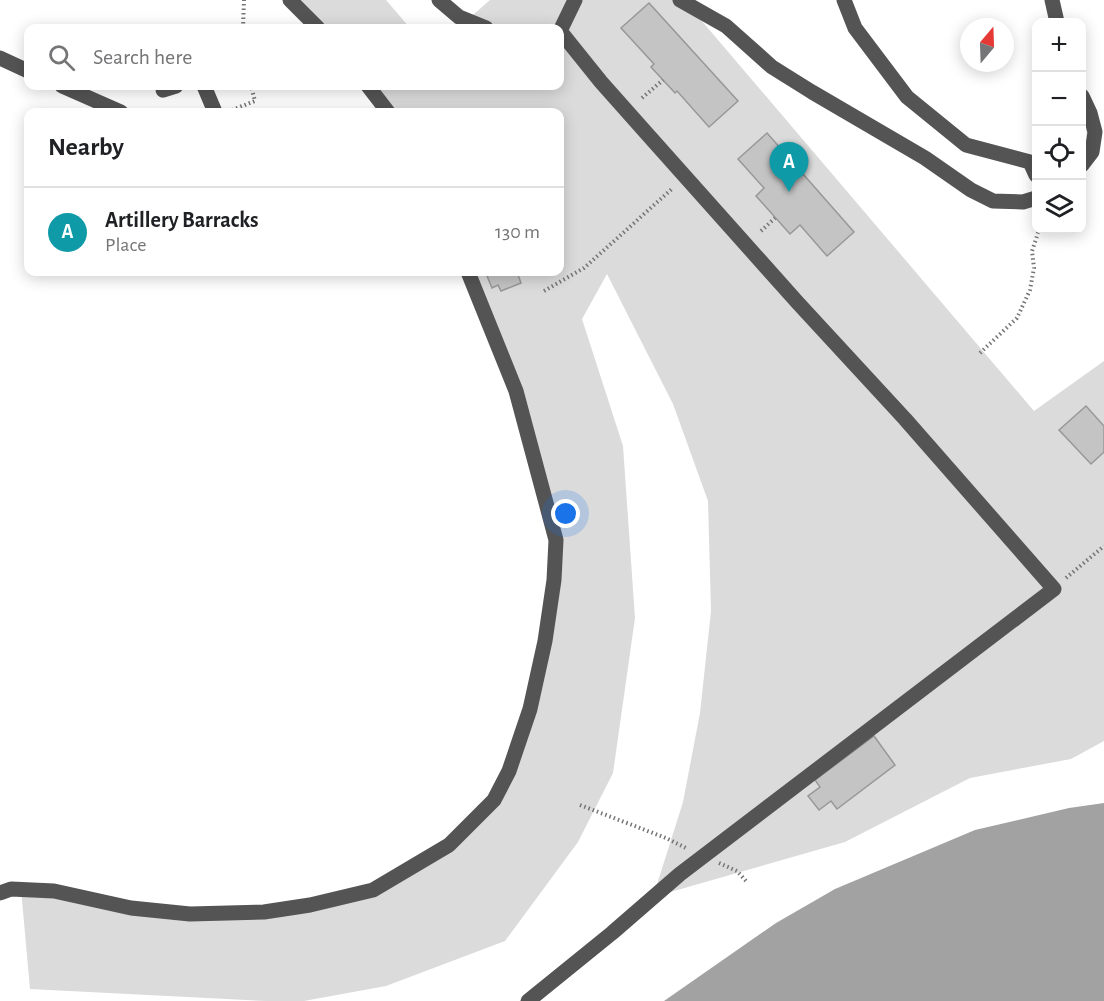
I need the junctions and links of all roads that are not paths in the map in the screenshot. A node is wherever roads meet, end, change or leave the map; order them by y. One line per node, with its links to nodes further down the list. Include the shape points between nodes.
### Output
1 (290, 0): 8 (street)
2 (439, 0): 9 (street, via 459,17)
3 (575, 0): 10 (street)
4 (680, 0): 23 (street, via 726,26 772,67 925,158 971,190 993,201)
5 (844, 0): 22 (street, via 855,28 908,97 966,145 1030,162)
6 (1052, 0): 7 (street)
7 (1056, 18)
8 (314, 24)
9 (476, 24)
10 (563, 24)
11 (564, 36): 26 (street, via 1054,589 680,874)
12 (0, 58): 13 (street)
13 (24, 68)
14 (71, 90): 18 (street)
15 (206, 90): 19 (street)
16 (371, 90): 20 (street)
17 (1086, 104): 21 (street, via 1095,132 1092,152)
18 (112, 108)
19 (212, 108)
20 (385, 108)
21 (1086, 160)
22 (1032, 166)
23 (1032, 199)
24 (470, 276): 25 (street, via 516,391 556,540 545,641 530,709 509,771 494,800 449,845 373,890 310,905 264,912 190,914 132,908 54,891 11,889)
25 (0, 893)
26 (528, 1001)

